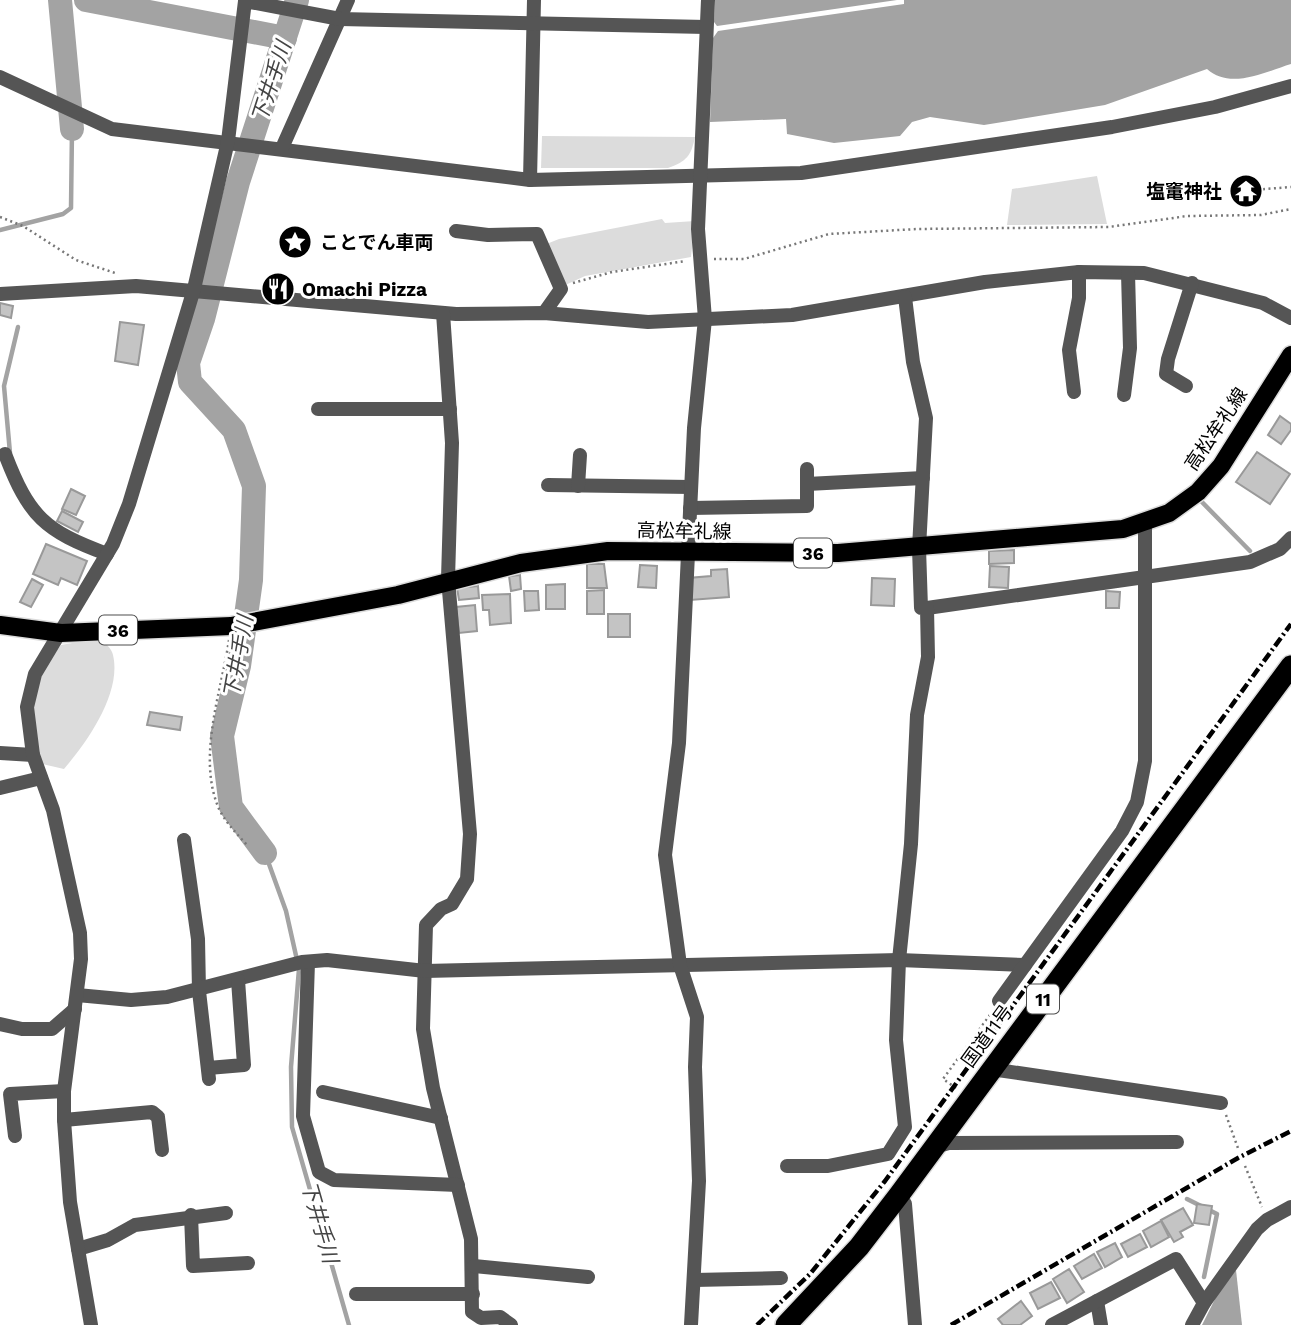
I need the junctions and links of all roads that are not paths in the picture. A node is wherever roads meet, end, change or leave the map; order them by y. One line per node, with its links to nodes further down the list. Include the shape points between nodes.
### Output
1 (348, 0): 5 (street)
2 (534, 0): 6 (street)
3 (708, 0): 7 (street)
4 (247, 1): 5 (street); 10 (street)
5 (340, 19): 6 (street); 11 (street)
6 (533, 23): 7 (street); 13 (street)
7 (706, 26): 12 (street)
8 (0, 77): 10 (street, via 112,129)
9 (1291, 86): 12 (street, via 1215,107 975,149 801,173)
10 (232, 142): 11 (street); 18 (street)
11 (282, 148): 13 (street)
12 (702, 174): 13 (street); 23 (street, via 698,229)
13 (530, 180)
14 (456, 231): 22 (street, via 537,234 561,289)
15 (1079, 272): 16 (street); 20 (street); 27 (street, via 1069,351)
16 (1128, 273): 17 (street); 28 (street, via 1130,348)
17 (1192, 283): 24 (street, via 1263,303); 26 (street, via 1166,374)
18 (197, 290): 19 (street, via 136,286); 21 (street); 42 (street, via 129,504)
19 (0, 293)
20 (905, 296): 23 (street, via 792,315); 33 (street, via 926,418)
21 (443, 313): 22 (street); 30 (street)
22 (544, 313): 23 (street, via 649,322)
23 (705, 318): 36 (street)
24 (1291, 318)
25 (1291, 355): 38 (main road, 高松牟礼線 / 36, via 1213,475 1169,513)
26 (1186, 386)
27 (1074, 392)
28 (1124, 395)
29 (318, 409): 30 (street)
30 (450, 409): 44 (street)
31 (5, 454): 42 (street, via 39,518 67,538)
32 (580, 455): 35 (street)
33 (923, 478): 37 (street, via 807,477 807,506); 40 (street)
34 (548, 485): 35 (street)
35 (578, 486): 36 (street)
36 (691, 487): 37 (street)
37 (690, 508): 41 (street)
38 (1145, 524): 40 (main road, 高松牟礼線 / 36, via 1091,534); 43 (street)
39 (1291, 538): 43 (street, via 1280,549 1250,562)
40 (919, 548): 41 (main road, 高松牟礼線 / 36, via 838,553); 45 (street, via 920,608)
41 (688, 551): 44 (main road, 高松牟礼線 / 36, via 608,551); 56 (street, via 679,743 664,856)
42 (107, 554): 47 (street)
43 (1147, 577): 45 (street); 57 (street, via 1145,761 1137,802 1122,831)
44 (448, 579): 47 (main road, 高松牟礼線 / 36, via 398,595 259,623); 58 (street, via 470,834 467,880 452,904 426,925)
45 (927, 608): 54 (street, via 928,657 917,715)
46 (0, 625): 47 (main road, 高松牟礼線 / 36)
47 (61, 632): 50 (street, via 34,674 27,707)
48 (1291, 666): 64 (highway, 国道11号 / 11)
49 (0, 753): 50 (street)
50 (33, 755): 51 (street)
51 (41, 778): 52 (street); 62 (street, via 80,933)
52 (0, 788)
53 (184, 840): 60 (street, via 198,939)
54 (899, 960): 56 (street); 57 (street); 74 (street, via 896,1040 905,1127 898,1141 888,1154 828,1166)
55 (305, 962): 58 (street, via 327,960); 59 (street); 75 (street, via 303,1116 319,1172 334,1180)
56 (680, 965): 58 (street); 85 (street, via 697,1017 699,1181)
57 (1025, 965): 61 (street)
58 (425, 971): 68 (street, via 424,1030)
59 (238, 980): 60 (street); 60 (street, via 244,1065 208,1074)
60 (199, 991): 62 (street)
61 (999, 1001)
62 (76, 1002): 63 (street, via 52,1029); 65 (street)
63 (0, 1024)
64 (991, 1069): 67 (street); 72 (highway, 国道11号 / 11)
65 (64, 1091): 69 (street); 70 (street, via 10,1094)
66 (323, 1091): 68 (street)
67 (1221, 1103)
68 (441, 1118): 75 (street)
69 (64, 1120): 73 (street, via 152,1112 158,1117); 80 (street)
70 (15, 1136)
71 (1177, 1142): 72 (street, via 949,1143)
72 (934, 1147): 76 (highway, 国道11号 / 11)
73 (162, 1150)
74 (787, 1166)
75 (458, 1185): 82 (street)
76 (899, 1195): 93 (highway, 国道11号 / 11, via 859,1247); 94 (street, via 905,1204)
77 (1291, 1207): 89 (street, via 1267,1220)
78 (226, 1213): 79 (street)
79 (191, 1215): 80 (street, via 135,1225); 81 (street, via 193,1266)
80 (78, 1249): 90 (street)
81 (248, 1263)
82 (474, 1266): 83 (street); 87 (street)
83 (588, 1277)
84 (781, 1278): 85 (street)
85 (694, 1280): 92 (street)
86 (356, 1294): 87 (street)
87 (473, 1294): 91 (street, via 472,1312 481,1318 500,1317)
88 (1097, 1301): 89 (street, via 1176,1259); 95 (street); 96 (street)
89 (1204, 1303): 97 (street)
90 (91, 1325)
91 (511, 1325)
92 (691, 1325)
93 (786, 1325)
94 (915, 1325)
95 (1052, 1325)
96 (1101, 1325)
97 (1192, 1325)

